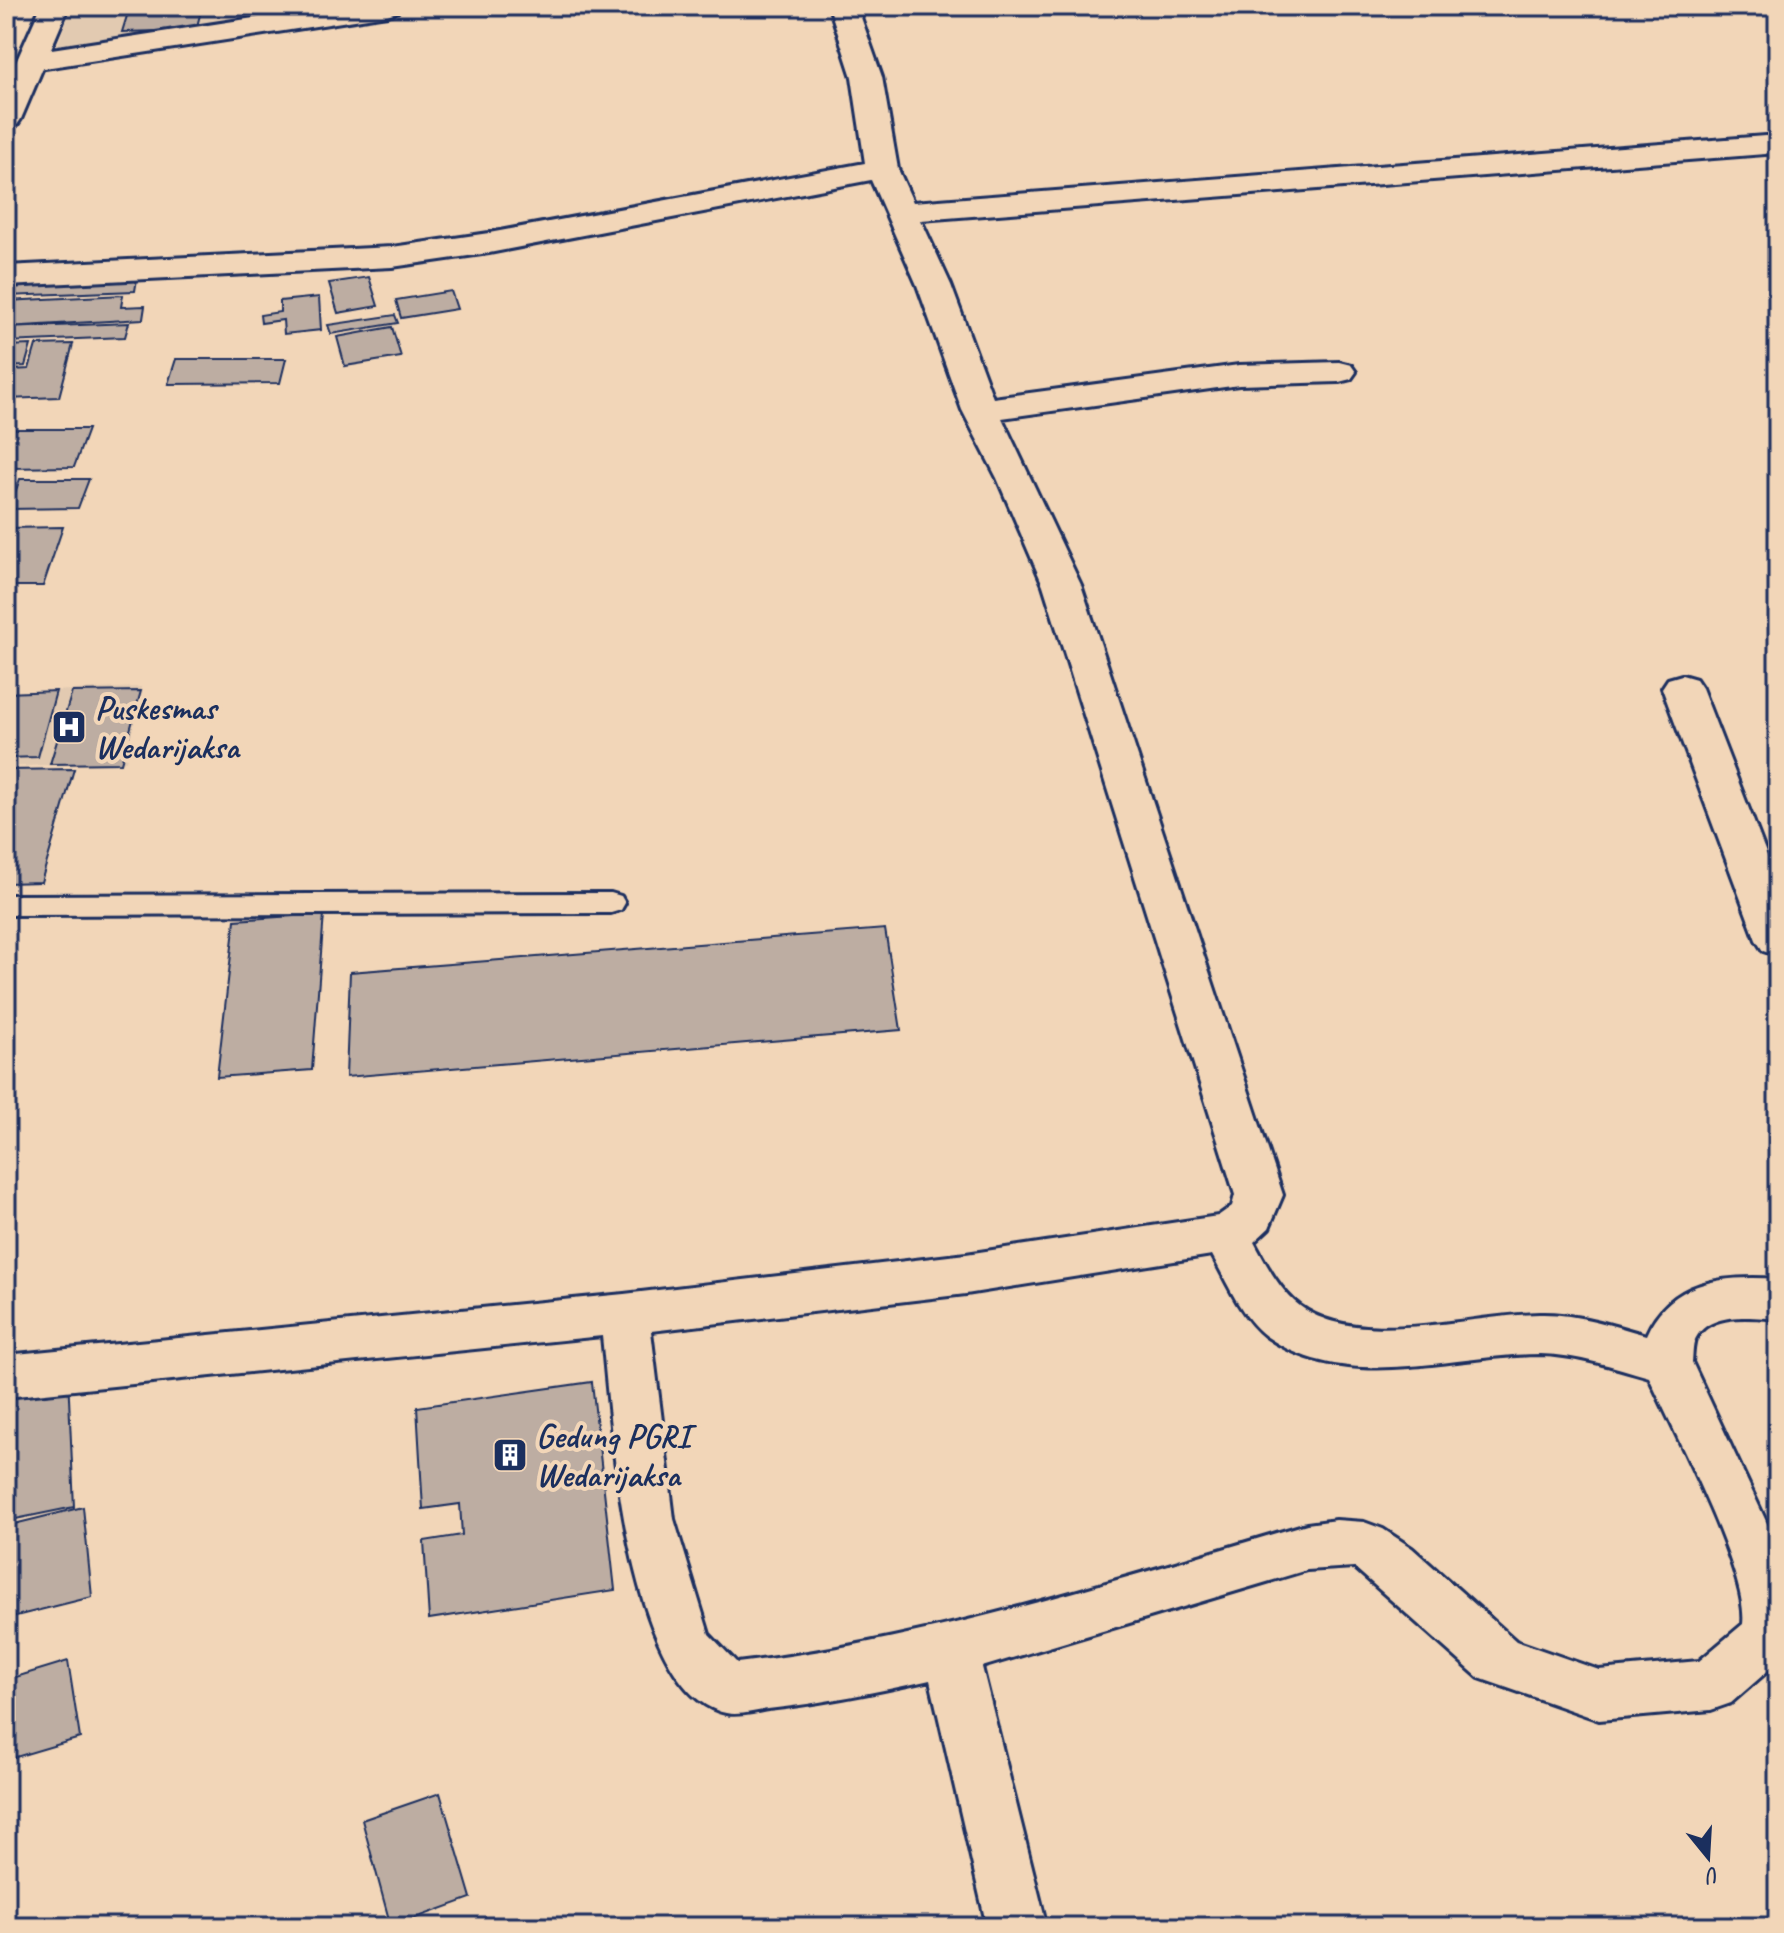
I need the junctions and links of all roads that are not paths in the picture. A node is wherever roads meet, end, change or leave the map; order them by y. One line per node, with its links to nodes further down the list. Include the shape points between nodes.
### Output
1 (55, 6): 4 (street)
2 (387, 6): 4 (street)
3 (843, 6): 7 (street, via 867,77)
4 (32, 61): 5 (street)
5 (10, 103)
6 (1778, 144): 8 (street)
7 (882, 169): 8 (street); 9 (street, via 392,257)
8 (903, 212): 11 (street)
9 (6, 276)
10 (1339, 372): 11 (street, via 1239,375)
11 (980, 410): 16 (street, via 1062,585 1259,1195 1256,1213 1244,1226)
12 (1682, 688): 15 (street)
13 (611, 903): 14 (lane)
14 (6, 905)
15 (1778, 940)
16 (1225, 1234): 18 (street, via 966,1274); 19 (street, via 1282,1320 1315,1338 1369,1346 1544,1334)
17 (1778, 1299): 19 (street, via 1699,1305 1673,1330)
18 (624, 1314): 20 (street); 21 (street, via 648,1519 685,1644 698,1664 728,1689 777,1685)
19 (1667, 1362): 21 (street, via 1763,1572 1772,1609 1769,1636 1711,1685 1599,1695 1498,1660 1393,1565 1364,1545 1336,1543)
20 (6, 1376)
21 (951, 1651): 22 (street)
22 (1017, 1927)

